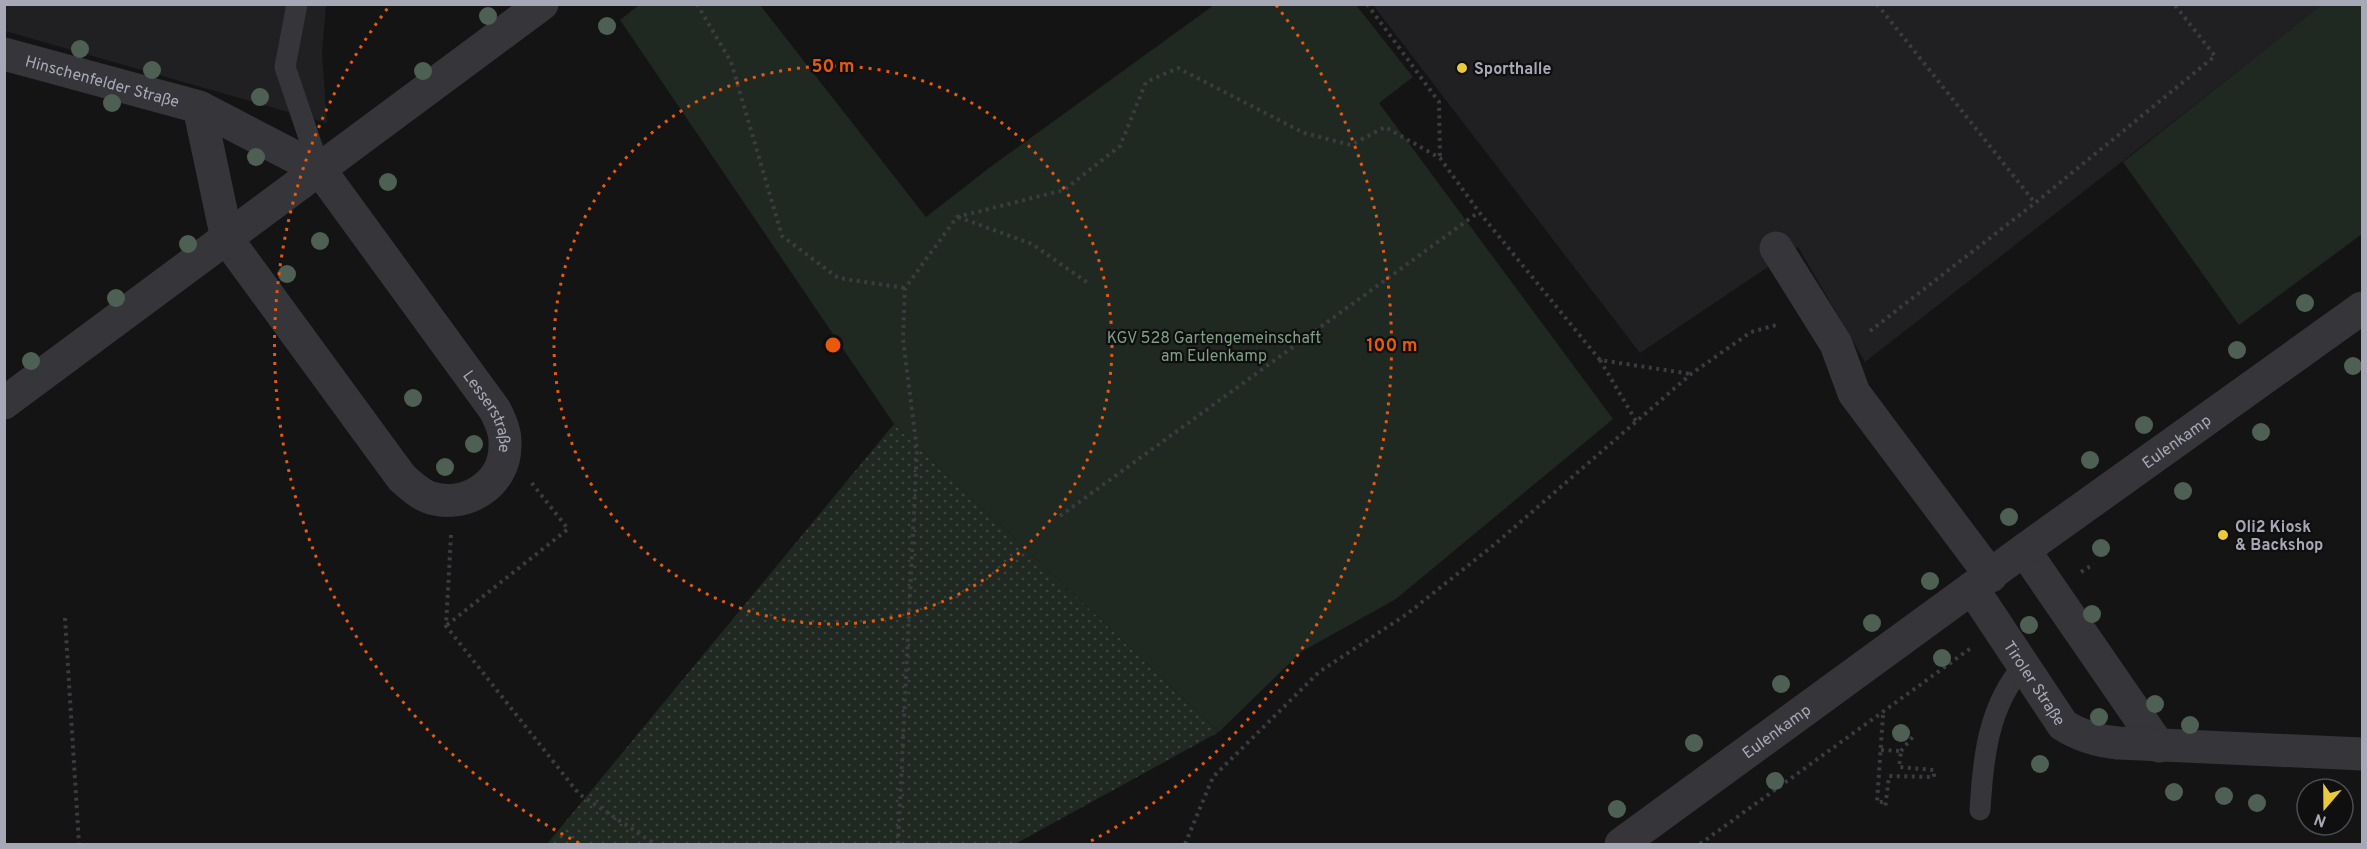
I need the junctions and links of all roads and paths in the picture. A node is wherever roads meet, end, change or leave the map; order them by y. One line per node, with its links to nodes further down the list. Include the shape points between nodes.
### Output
1 (297, 4): 10 (lane, via 285,67)
2 (542, 4): 10 (street)
3 (697, 4): 17 (path, via 731,62 782,236 838,278)
4 (1367, 4): 9 (path, via 1439,102)
5 (1877, 4): 11 (path)
6 (2174, 4): 11 (path, via 2215,56)
7 (4, 54): 8 (street, Hinschenfelder Straße)
8 (199, 107): 10 (street, Hinschenfelder Straße); 14 (street, Hinschenfelder Straße)
9 (1440, 158): 12 (path); 13 (path, via 1384,127 1351,145 1304,133 1178,68 1146,82 1120,146 1064,190)
10 (320, 170): 14 (street); 25 (street, Lesserstraße, via 495,410)
11 (2035, 203): 20 (path, via 1854,343)
12 (1479, 212): 21 (path); 27 (path)
13 (957, 217): 16 (path, via 1032,244); 17 (path)
14 (227, 239): 23 (street); 26 (street, via 402,478 428,497)
15 (1776, 248): 20 (street)
16 (1088, 283)
17 (905, 288): 45 (path, via 903,339 917,450)
18 (2362, 308): 28 (street, Eulenkamp)
19 (1782, 323): 22 (path, via 1751,332)
20 (1836, 344): 29 (street, via 1854,393)
21 (1600, 360): 22 (path); 24 (path)
22 (1691, 374): 24 (path)
23 (4, 403)
24 (1636, 421): 46 (path, via 1416,607 1319,672 1213,777)
25 (506, 448): 26 (street, Lesserstraße, via 501,465 486,487); 31 (path, via 568,529)
26 (453, 501): 31 (path)
27 (1060, 516)
28 (2024, 550): 29 (street, Eulenkamp); 36 (street)
29 (1981, 582): 33 (street, Tiroler Straße); 47 (street, Eulenkamp)
30 (65, 618): 43 (path)
31 (446, 626): 44 (path, via 579,794)
32 (1972, 647): 34 (path)
33 (2024, 665): 36 (street, Tiroler Straße, via 2063,725 2074,732 2101,741); 42 (lane, via 2010,681 1993,719 1984,758)
34 (1883, 714): 37 (path); 48 (path)
35 (1915, 734): 38 (path)
36 (2159, 747): 39 (street, Tiroler Straße)
37 (1881, 750): 38 (path); 40 (path, via 1877,802)
38 (1901, 751): 40 (path, via 1899,767 1934,770 1934,777 1889,776)
39 (2362, 754)
40 (1886, 802): 41 (path)
41 (1885, 809)
42 (1980, 810)
43 (79, 844)
44 (655, 844)
45 (898, 844)
46 (1185, 844)
47 (1621, 844)
48 (1700, 844)

